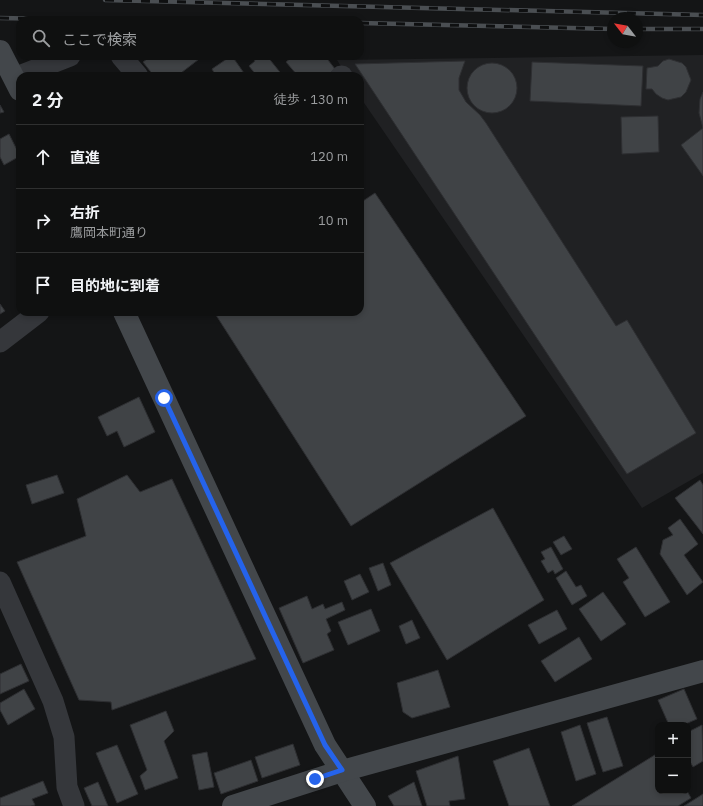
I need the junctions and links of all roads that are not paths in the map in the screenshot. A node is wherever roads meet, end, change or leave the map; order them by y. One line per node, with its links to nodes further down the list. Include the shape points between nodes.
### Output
1 (0, 51): 6 (street)
2 (62, 60): 4 (street)
3 (124, 60): 5 (street)
4 (40, 72)
5 (135, 72)
6 (16, 82)
7 (34, 316): 9 (street)
8 (126, 316): 12 (street, via 325,745)
9 (0, 342)
10 (0, 582): 13 (street, via 53,701 64,737 67,787)
11 (703, 671): 12 (street)
12 (342, 770): 14 (street); 15 (street)
13 (74, 806)
14 (233, 806)
15 (365, 806)

